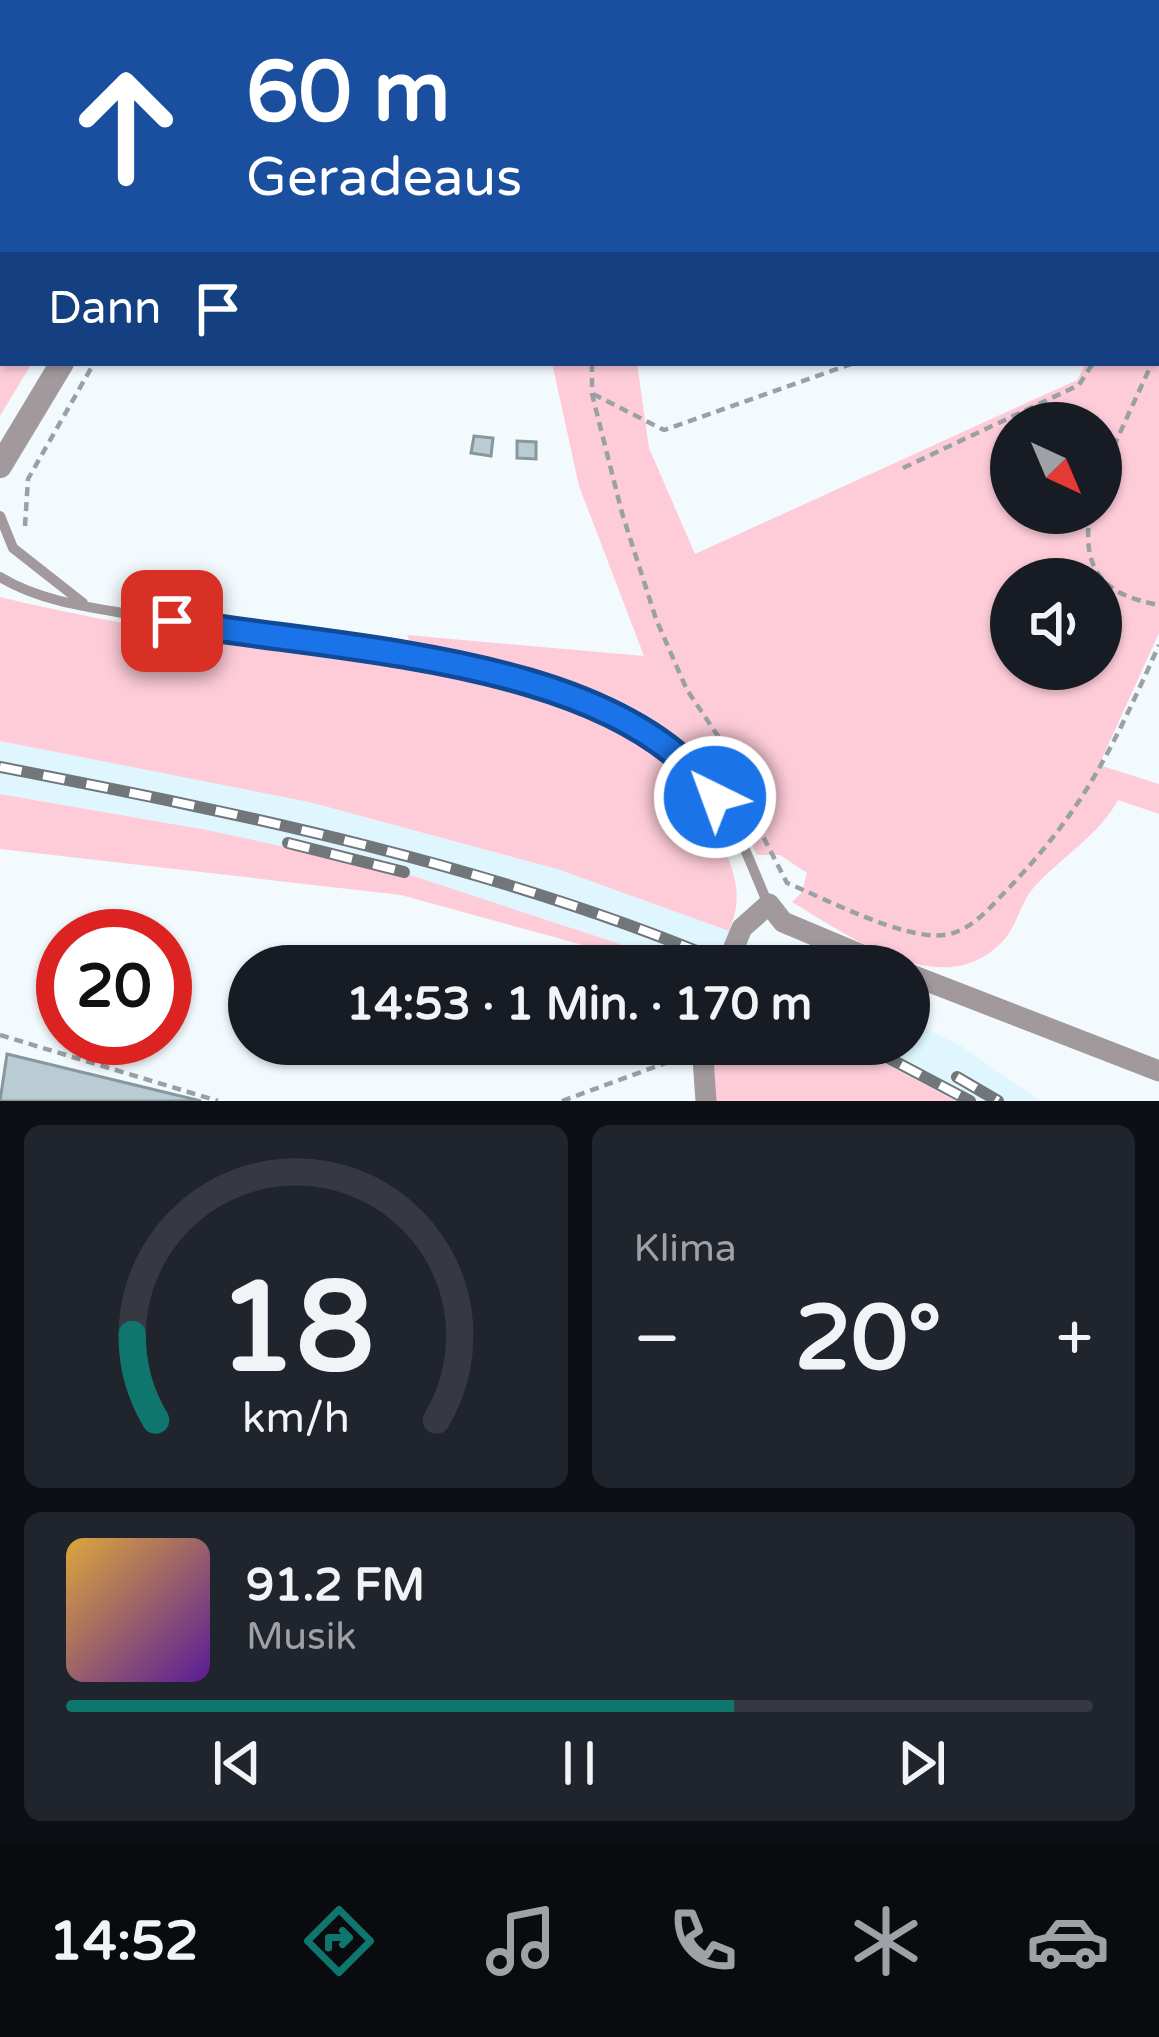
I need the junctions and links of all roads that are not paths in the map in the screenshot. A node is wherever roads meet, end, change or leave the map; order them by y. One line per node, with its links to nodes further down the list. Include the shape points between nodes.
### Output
1 (60, 366): 2 (street)
2 (0, 466)
3 (0, 516): 5 (lane)
4 (0, 539): 5 (lane)
5 (16, 550): 9 (lane)
6 (0, 577): 8 (lane)
7 (0, 587): 8 (lane)
8 (24, 591): 9 (lane)
9 (86, 605): 10 (lane, via 550,688 655,736 697,771 734,824)
10 (769, 904): 11 (street); 12 (street, via 783,922)
11 (735, 945)
12 (838, 945)
13 (930, 982): 15 (street)
14 (703, 1065): 16 (street)
15 (1159, 1071)
16 (706, 1101)

